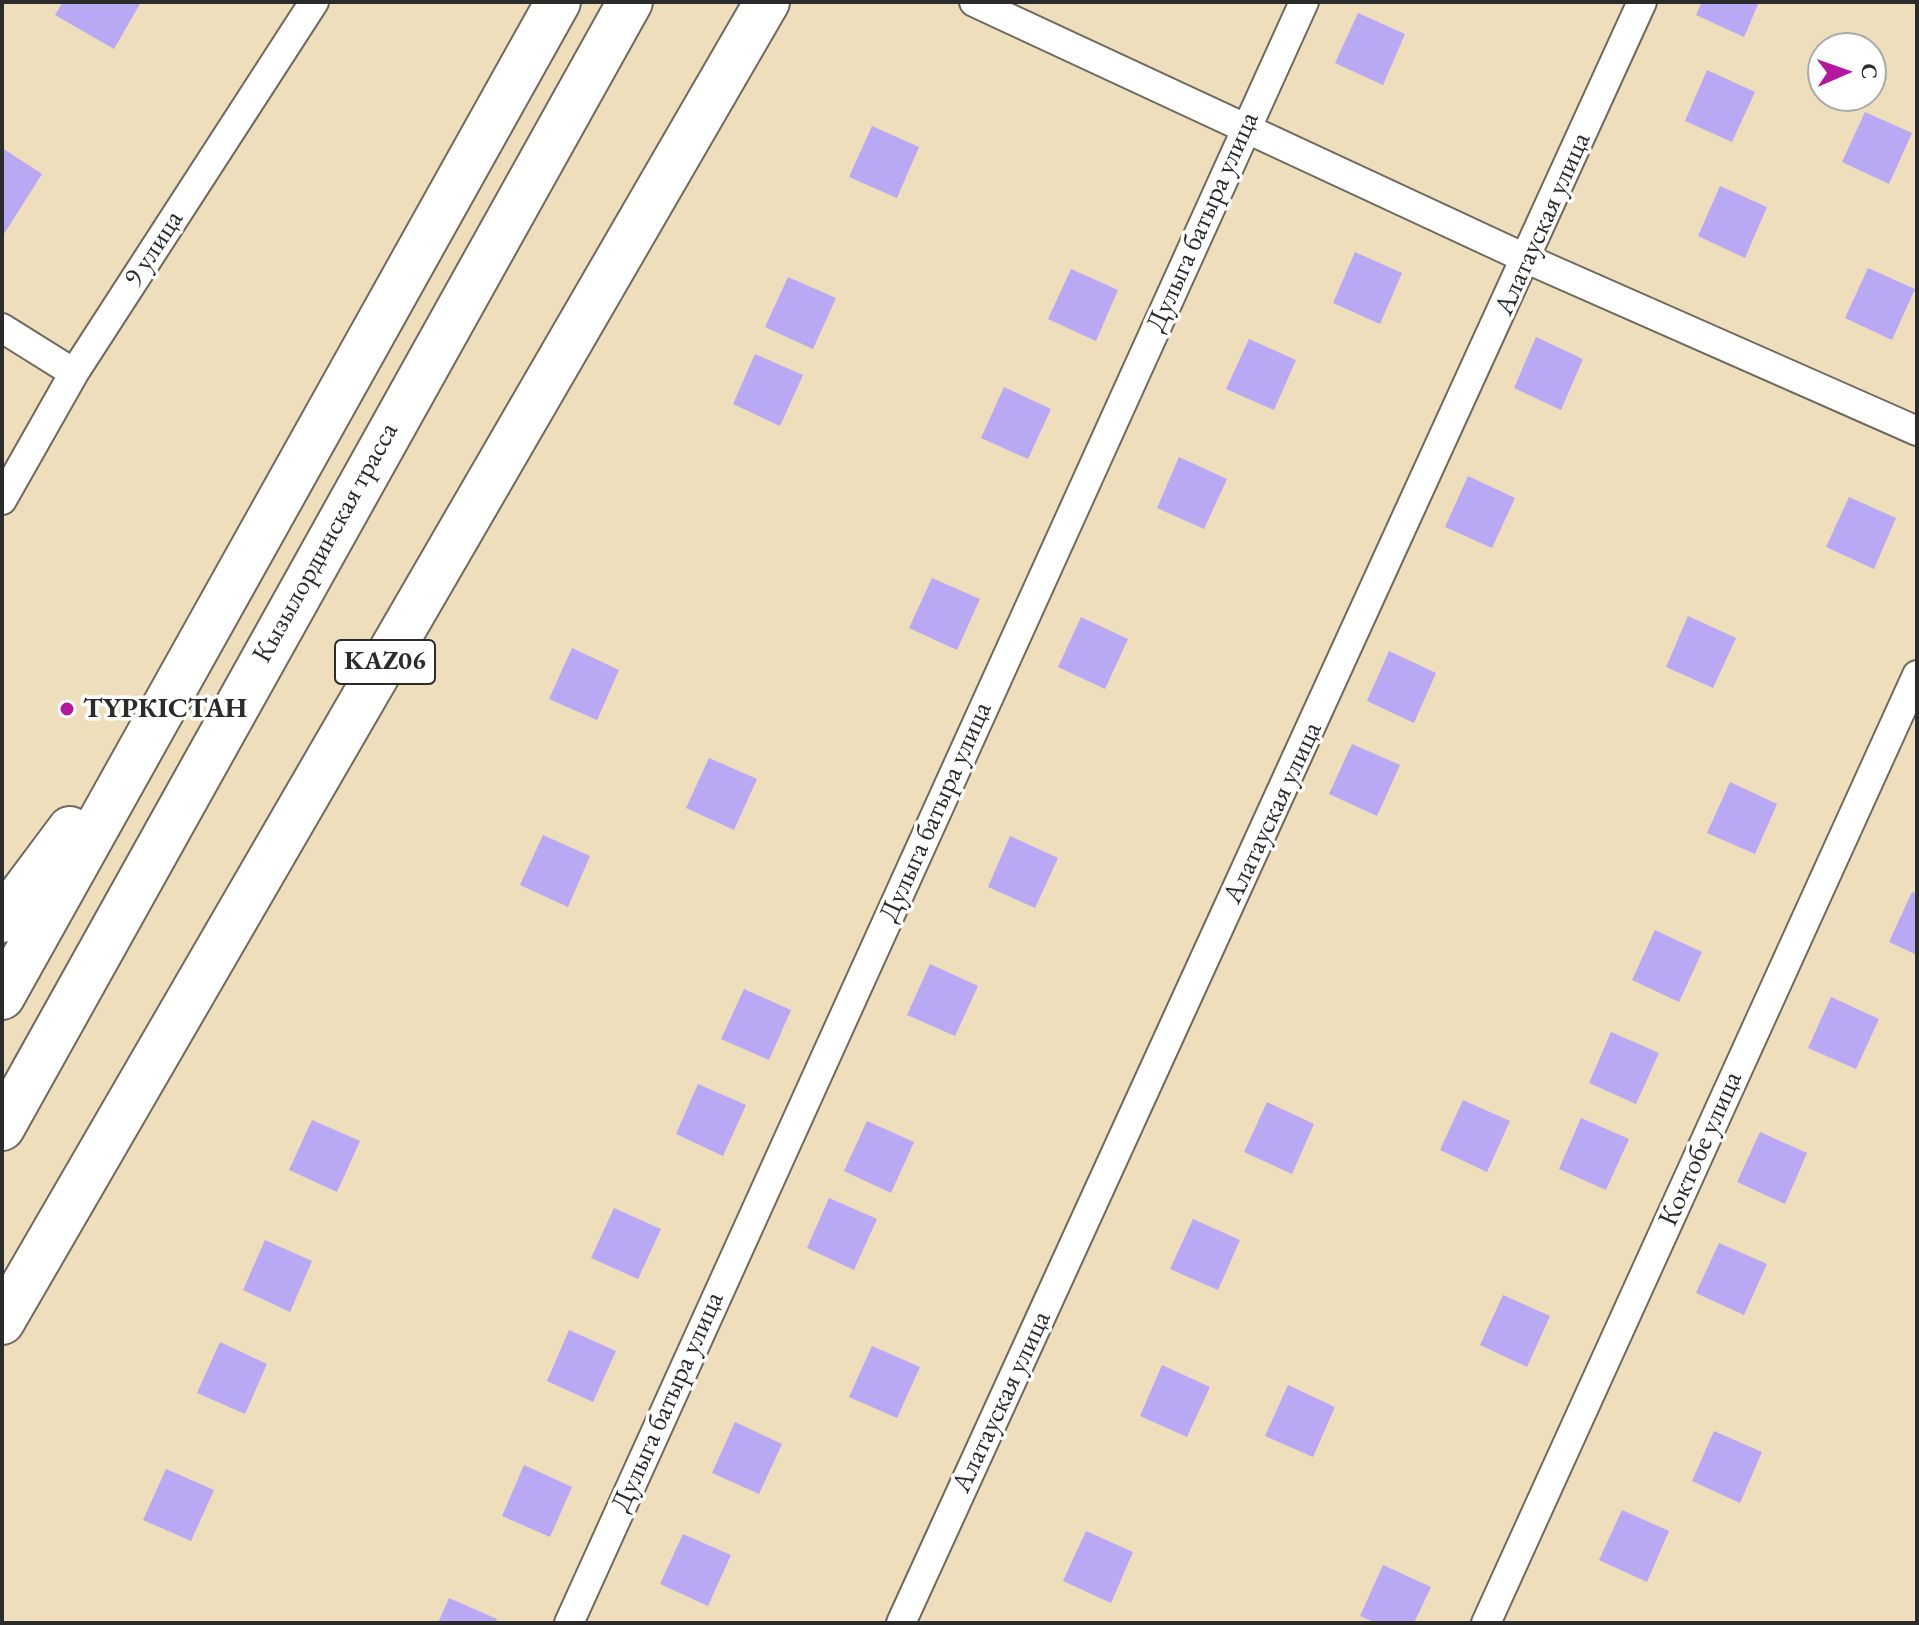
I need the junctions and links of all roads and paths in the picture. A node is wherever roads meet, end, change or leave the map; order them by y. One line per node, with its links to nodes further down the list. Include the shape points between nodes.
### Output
1 (314, 2): 11 (street, 9 улица)
2 (558, 2): 15 (highway)
3 (630, 2): 18 (highway, Кызылординская трасса)
4 (767, 2): 19 (highway, KАZ06)
5 (974, 2): 8 (street)
6 (1304, 2): 8 (street, Дулыга батыра улица)
7 (1642, 2): 9 (street, Алатауская улица)
8 (1245, 130): 9 (street); 20 (street, Дулыга батыра улица)
9 (1527, 259): 12 (street); 21 (street, Алатауская улица)
10 (2, 328): 11 (street)
11 (74, 373): 13 (street, 9 улица)
12 (1917, 431)
13 (2, 500)
14 (1917, 675): 22 (street, Коктобе улица)
15 (174, 690): 16 (highway); 17 (highway)
16 (2, 920)
17 (2, 997)
18 (2, 1128)
19 (2, 1322)
20 (569, 1623)
21 (901, 1623)
22 (1486, 1623)

